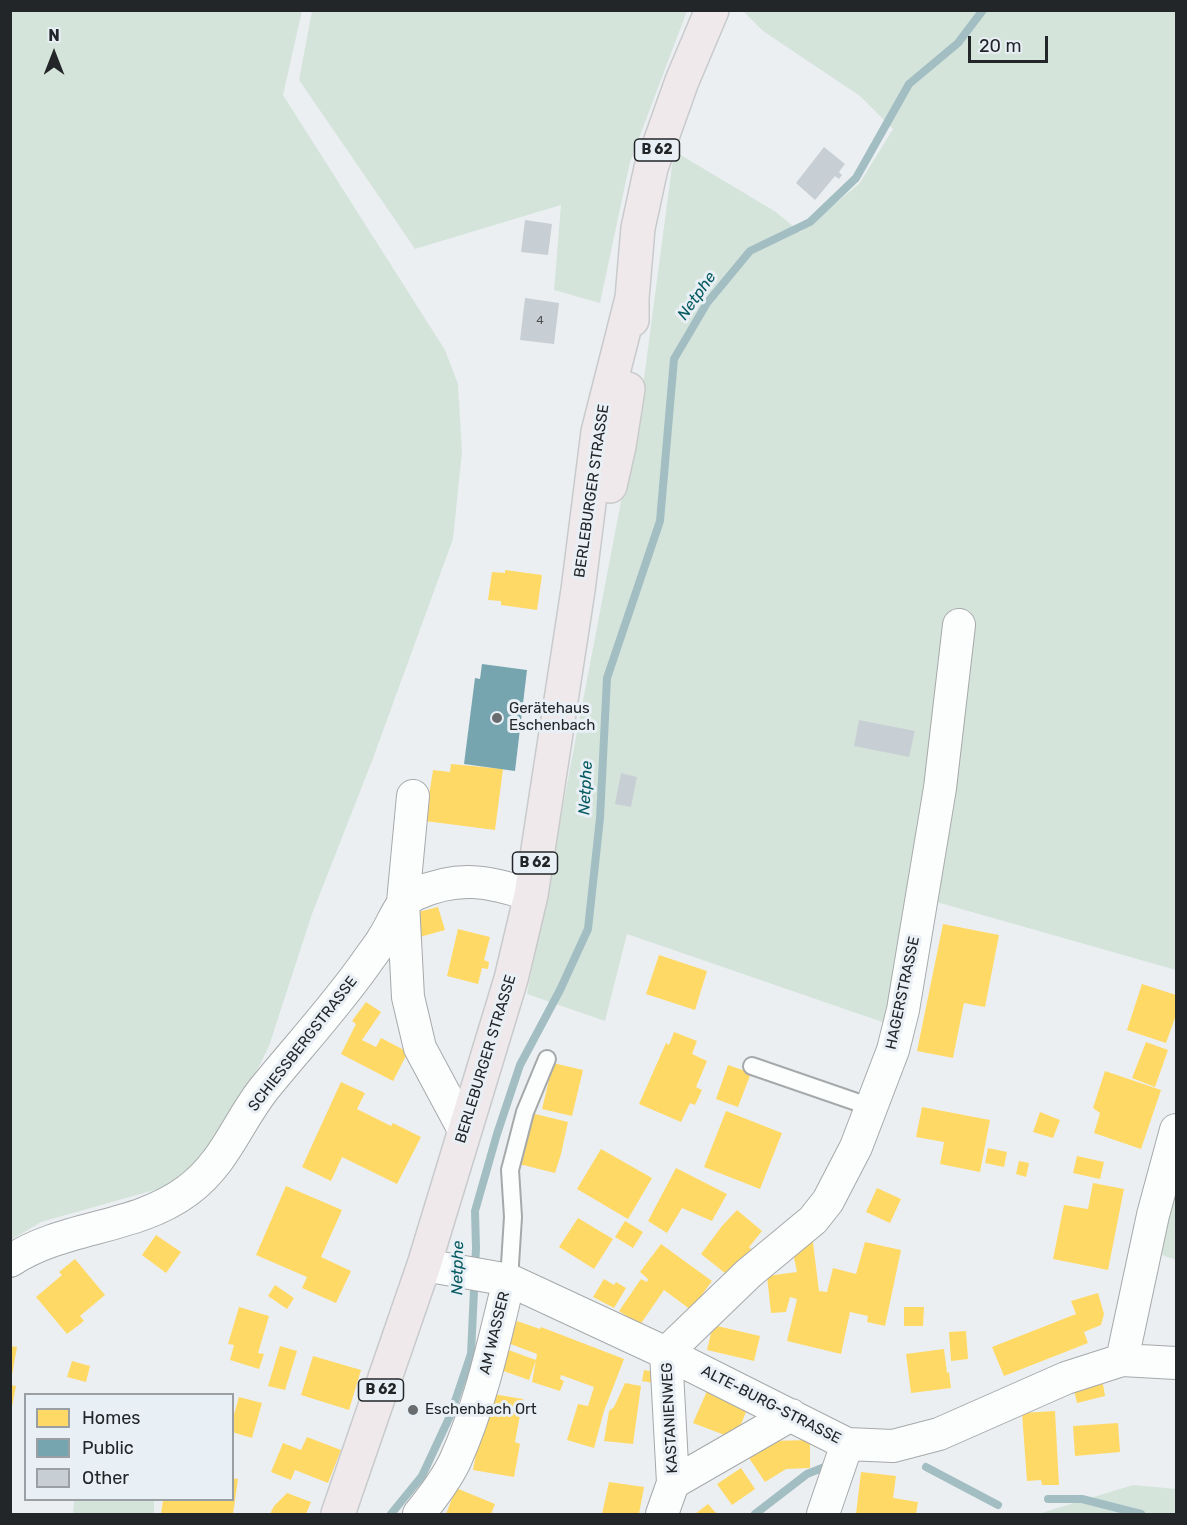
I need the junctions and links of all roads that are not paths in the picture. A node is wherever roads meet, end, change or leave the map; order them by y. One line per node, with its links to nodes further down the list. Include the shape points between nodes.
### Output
1 (712, 10): 4 (main road, BERLEBURGER STRASSE / B 62, via 651,168 638,228 632,298 633,355 619,446 596,543 578,590)
2 (959, 625): 8 (street, HAGERSTRASSE, via 940,788 903,1010 893,1050)
3 (412, 796): 5 (street)
4 (531, 895): 5 (street, via 494,883 465,881 414,894); 9 (main road, BERLEBURGER STRASSE / B 62, via 511,979)
5 (403, 902): 9 (street, via 408,997 420,1048); 11 (street, SCHIESSBERGSTRASSE, via 364,966 262,1092 212,1169 157,1210 49,1242)
6 (547, 1059): 13 (lane, via 525,1112 510,1170 513,1217)
7 (752, 1066): 8 (lane)
8 (871, 1107): 14 (street, HAGERSTRASSE, via 856,1147 828,1201 813,1220 749,1273)
9 (464, 1130): 12 (main road, BERLEBURGER STRASSE / B 62)
10 (1176, 1130): 15 (street, via 1152,1215)
11 (10, 1261)
12 (438, 1268): 13 (street, ALTE-BURG-STRASSE); 20 (main road, BERLEBURGER STRASSE / B 62)
13 (499, 1278): 14 (street, ALTE-BURG-STRASSE); 21 (street, AM WASSER, via 487,1369 468,1427 454,1463)
14 (666, 1353): 17 (street, ALTE-BURG-STRASSE); 19 (street, KASTANIENWEG)
15 (1122, 1360): 16 (street, ALTE-BURG-STRASSE); 18 (street, ALTE-BURG-STRASSE, via 1065,1378 939,1434 893,1446)
16 (1176, 1363)
17 (791, 1415): 18 (street, ALTE-BURG-STRASSE); 19 (street, KASTANIENWEG)
18 (847, 1443): 23 (street)
19 (673, 1483): 22 (street, KASTANIENWEG)
20 (338, 1515)
21 (418, 1515)
22 (662, 1515)
23 (824, 1515)

